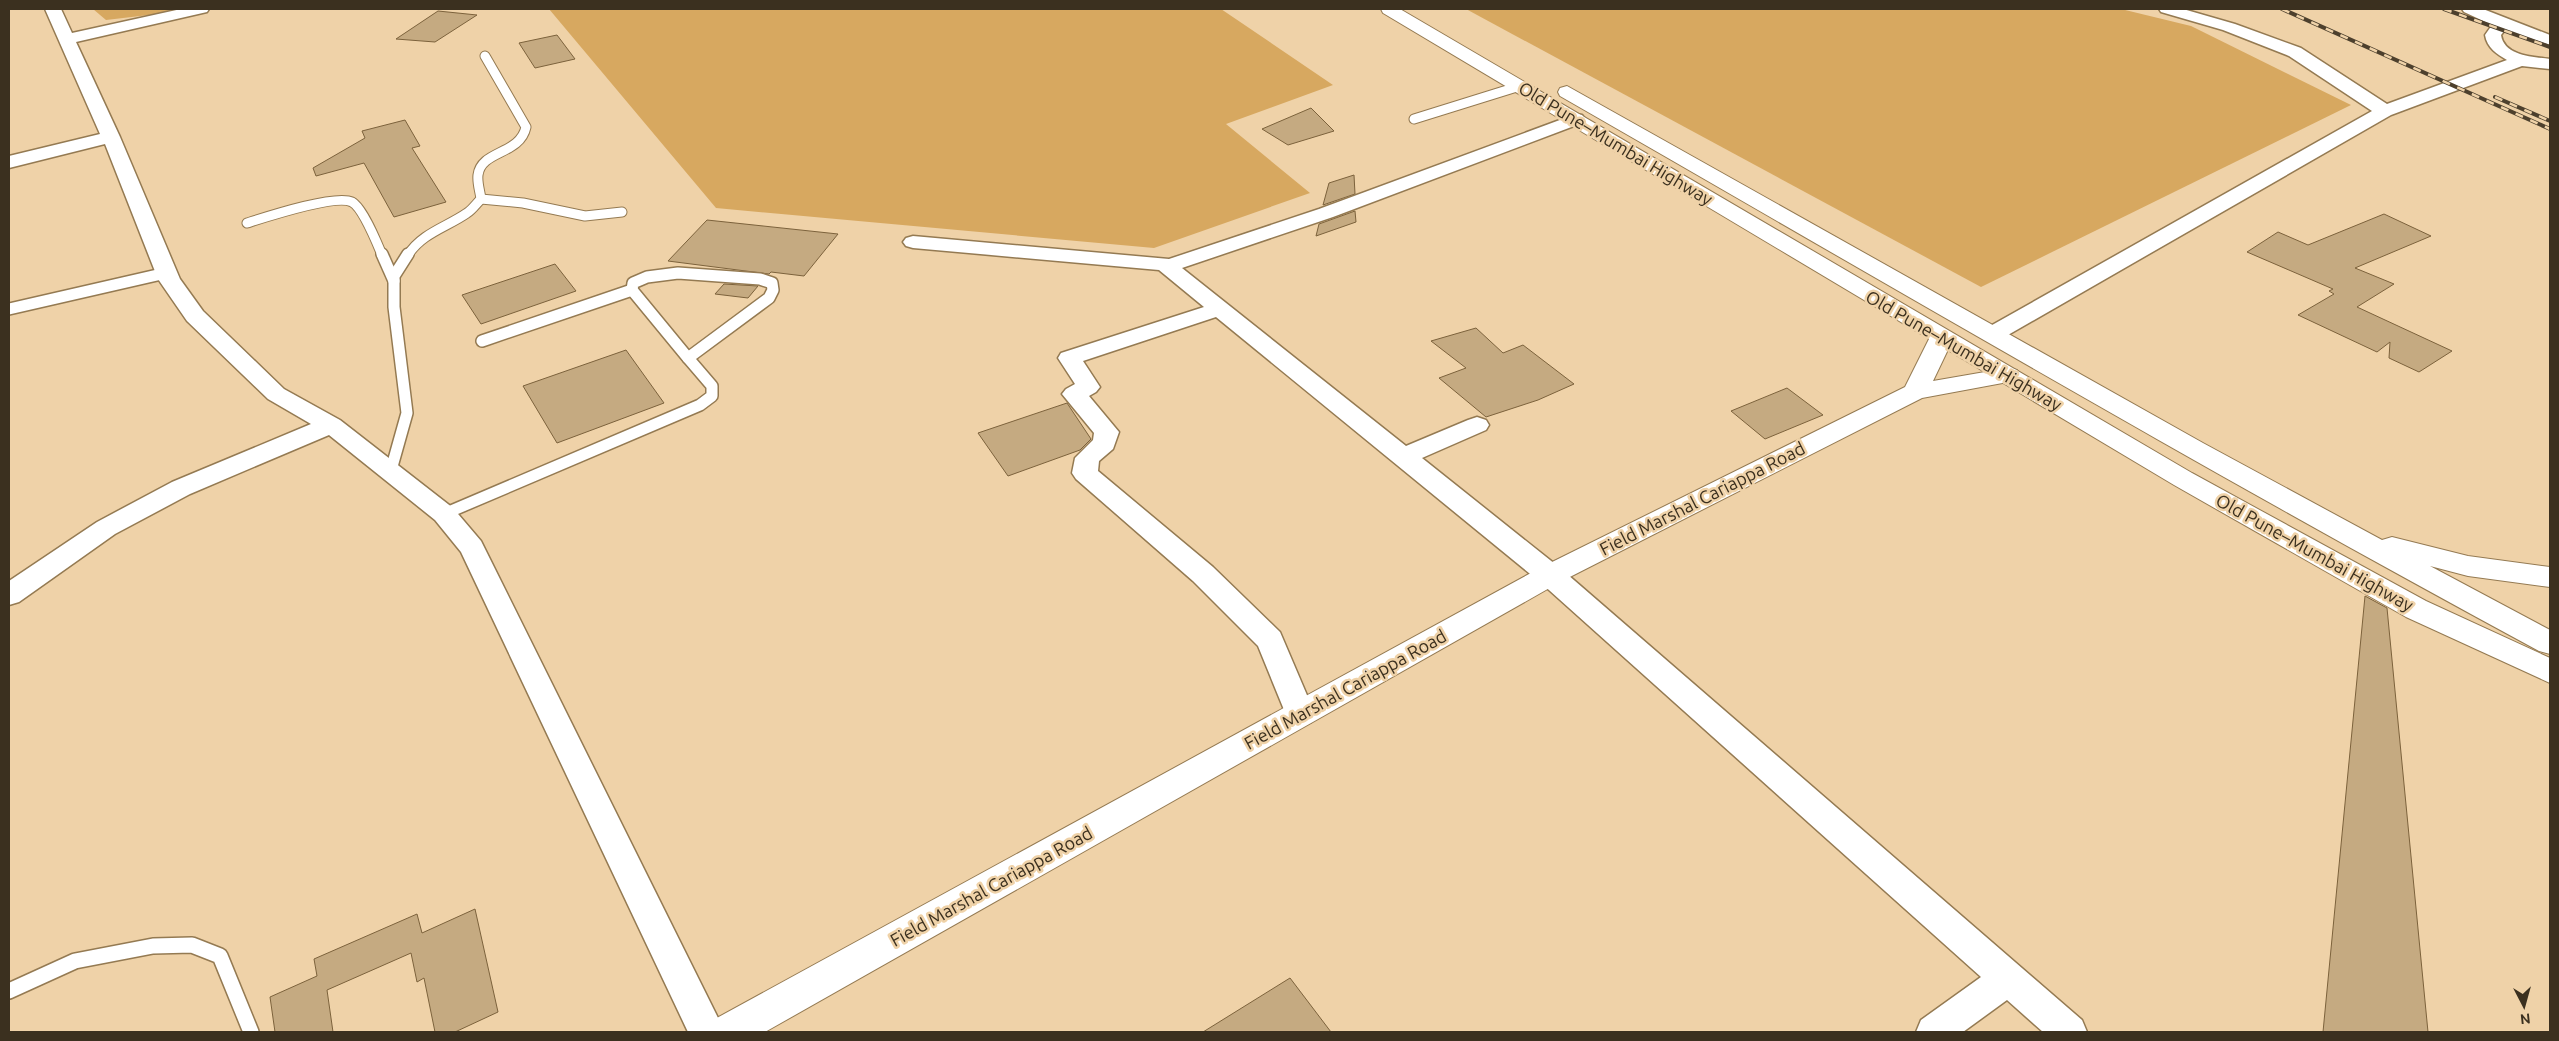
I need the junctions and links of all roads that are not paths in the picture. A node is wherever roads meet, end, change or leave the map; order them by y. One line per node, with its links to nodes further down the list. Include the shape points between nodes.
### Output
1 (53, 9): 8 (street)
2 (201, 9): 8 (street)
3 (1389, 9): 13 (main road, Old Pune–Mumbai Highway)
4 (1420, 9): 29 (main road, Old Pune–Mumbai Highway)
5 (2170, 9): 14 (street, via 2270,40 2296,52)
6 (2470, 9): 7 (street)
7 (2502, 23): 9 (street); 11 (street, via 2493,40)
8 (68, 39): 17 (street)
9 (2550, 40)
10 (485, 56): 19 (lane, via 526,127 526,134 519,142 482,165 478,172)
11 (2518, 60): 12 (street); 14 (street, via 2512,65)
12 (2550, 64)
13 (1520, 86): 15 (lane); 16 (main road, Old Pune–Mumbai Highway)
14 (2385, 111): 29 (street)
15 (1414, 119)
16 (1576, 120): 23 (street, via 1210,254); 30 (main road, Old Pune–Mumbai Highway)
17 (111, 136): 18 (street); 24 (street)
18 (9, 162)
19 (481, 199): 20 (lane, via 523,203 585,216); 25 (lane, via 466,213 439,227 412,248)
20 (622, 212)
21 (246, 223): 25 (lane, via 329,201 353,202)
22 (913, 242): 23 (street)
23 (1165, 265): 27 (street)
24 (166, 273): 28 (lane); 35 (street, via 195,316 276,394)
25 (394, 281): 38 (lane, via 394,307 407,413)
26 (632, 290): 31 (lane); 32 (lane); 32 (lane, via 633,283 646,276 667,272 760,279 772,283 769,298)
27 (1220, 309): 37 (street); 46 (street, via 1069,358 1088,387 1074,394 1107,432 1104,443 1086,458 1085,473 1203,574 1270,640)
28 (9, 310)
29 (1992, 334): 40 (main road, Old Pune–Mumbai Highway)
30 (1942, 337): 33 (main road, Old Pune–Mumbai Highway); 34 (main road)
31 (482, 341)
32 (688, 358): 39 (lane, via 712,386 712,396 700,405)
33 (2008, 375): 34 (main road, Field Marshal Cariappa Road); 45 (main road, Old Pune–Mumbai Highway, via 2192,484 2416,609)
34 (1915, 392): 41 (main road, Field Marshal Cariappa Road)
35 (331, 425): 38 (street); 43 (street, via 182,488 106,528)
36 (1477, 425): 37 (street)
37 (1403, 457): 41 (street)
38 (391, 470): 39 (street)
39 (444, 514): 50 (street, via 472,548)
40 (2362, 540): 42 (main road, via 2468,566); 44 (main road, Old Pune–Mumbai Highway)
41 (1550, 575): 46 (main road, Field Marshal Cariappa Road); 47 (street)
42 (2550, 577)
43 (9, 595)
44 (2550, 643)
45 (2550, 671)
46 (1300, 714): 51 (main road, Field Marshal Cariappa Road)
47 (2008, 978): 52 (street); 53 (street)
48 (9, 991): 49 (lane, via 75,962 153,946 192,945 220,956)
49 (251, 1032)
50 (707, 1032)
51 (729, 1032)
52 (1934, 1032)
53 (2069, 1032)

